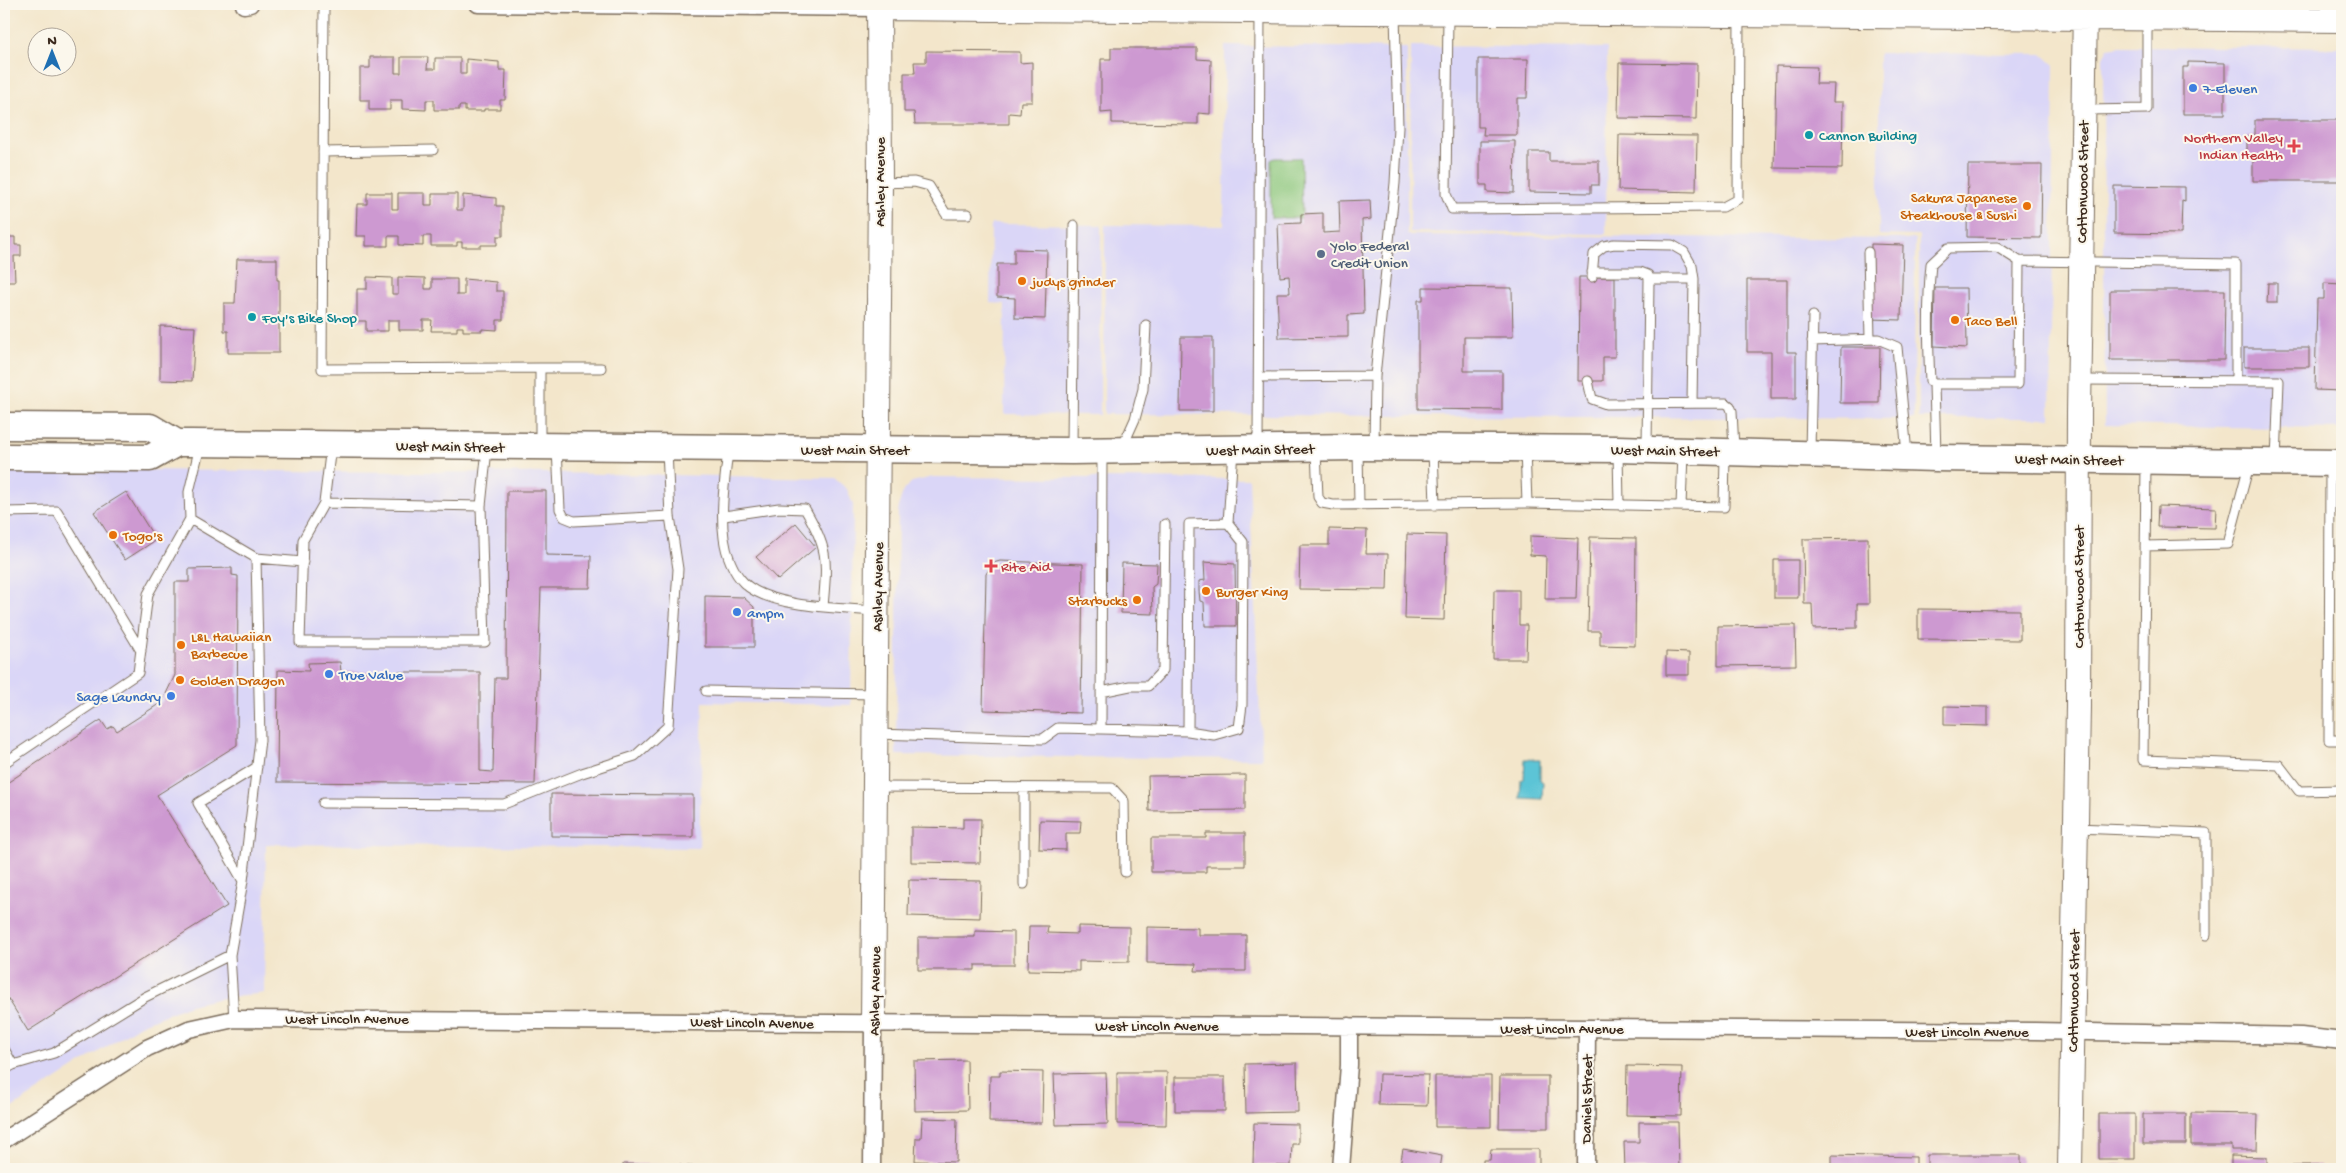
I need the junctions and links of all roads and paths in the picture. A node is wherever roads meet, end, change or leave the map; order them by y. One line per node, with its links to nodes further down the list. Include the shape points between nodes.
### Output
1 (324, 4): 17 (lane)
2 (478, 4): 3 (street)
3 (485, 4): 4 (street)
4 (686, 5): 5 (street)
5 (879, 6): 7 (street); 18 (street, Ashley Avenue)
6 (1607, 9): 11 (street); 12 (street)
7 (1260, 11): 10 (street); 33 (lane)
8 (2084, 11): 12 (street); 13 (street); 15 (street, Cottonwood Street)
9 (2249, 11): 13 (street); 14 (street)
10 (1394, 12): 11 (street); 32 (lane, via 1398,127)
11 (1448, 12): 12 (lane, via 1446,194 1452,209 1723,207 1738,199)
12 (1739, 15)
13 (2150, 15): 15 (lane, via 2147,109)
14 (2342, 20)
15 (2083, 110): 22 (street, Cottonwood Street)
16 (433, 150): 17 (lane)
17 (323, 152): 30 (lane, via 322,368)
18 (880, 183): 19 (lane, via 914,182 929,186 946,214); 54 (street, Ashley Avenue)
19 (968, 214)
20 (1074, 226): 56 (lane)
21 (1868, 252): 28 (lane)
22 (2081, 260): 23 (lane); 34 (street, Cottonwood Street); 35 (lane, via 2236,264)
23 (2019, 261): 37 (lane, via 2018,384); 37 (lane, via 1997,247 1948,248 1930,264 1928,344 1930,382)
24 (1649, 279): 25 (lane); 25 (lane, via 1648,275 1640,272 1592,274 1594,254 1604,246 1672,245 1684,252 1692,266); 38 (lane)
25 (1694, 279): 39 (lane)
26 (1813, 316): 29 (lane)
27 (1146, 325): 57 (lane, via 1143,389 1135,419)
28 (1870, 339): 29 (lane); 62 (lane, via 1897,347)
29 (1812, 341): 60 (lane)
30 (540, 368): 31 (lane); 44 (lane)
31 (601, 368)
32 (1375, 376): 33 (lane); 48 (lane)
33 (1259, 378): 52 (lane)
34 (2079, 380): 35 (lane); 64 (street, Cottonwood Street)
35 (2236, 381): 67 (lane, via 2279,381)
36 (1588, 382): 38 (lane, via 1589,394 1596,402)
37 (1934, 384): 63 (lane)
38 (1647, 403): 39 (lane); 55 (lane)
39 (1692, 403): 59 (lane, via 1726,403 1730,406)
40 (4, 426): 41 (main road, via 150,427)
41 (189, 443): 42 (main road, West Main Street); 61 (main road, West Main Street, via 150,458); 79 (lane)
42 (331, 444): 43 (main road, West Main Street); 69 (lane)
43 (488, 446): 44 (main road, West Main Street); 74 (lane)
44 (548, 447): 45 (main road, West Main Street); 77 (lane, via 564,517 574,522)
45 (666, 448): 46 (main road, West Main Street); 77 (lane)
46 (728, 448): 54 (main road, West Main Street); 78 (lane)
47 (1316, 448): 48 (main road, West Main Street); 52 (main road, West Main Street); 72 (lane, via 1318,497 1332,505)
48 (1366, 448): 49 (main road, West Main Street); 72 (lane)
49 (1432, 448): 50 (main road, West Main Street); 71 (lane)
50 (1525, 448): 53 (main road, West Main Street); 70 (lane)
51 (1233, 449): 52 (main road, West Main Street); 57 (main road, West Main Street); 80 (lane)
52 (1258, 449)
53 (1618, 449): 55 (main road, West Main Street); 73 (lane)
54 (878, 450): 56 (main road, West Main Street); 86 (street, Ashley Avenue)
55 (1647, 450): 58 (main road, West Main Street)
56 (1072, 451): 57 (main road, West Main Street)
57 (1111, 451): 89 (lane)
58 (1683, 451): 59 (main road, West Main Street); 75 (lane)
59 (1730, 452): 60 (main road, West Main Street); 75 (lane, via 1724,507)
60 (1810, 454): 62 (main road, West Main Street)
61 (4, 457)
62 (1907, 457): 63 (main road, West Main Street)
63 (1936, 458): 64 (main road, West Main Street)
64 (2079, 459): 65 (main road, West Main Street); 101 (street, Cottonwood Street)
65 (2146, 460): 66 (main road, West Main Street); 82 (lane)
66 (2250, 461): 67 (main road, West Main Street); 82 (lane, via 2228,544)
67 (2276, 462): 68 (main road, West Main Street)
68 (2336, 462): 94 (lane, via 2329,740)
69 (324, 502): 74 (lane); 84 (lane, via 303,540)
70 (1527, 503): 71 (lane); 73 (lane)
71 (1435, 504): 72 (lane)
72 (1359, 505)
73 (1619, 505): 75 (lane)
74 (481, 506): 84 (lane, via 485,642 300,642)
75 (1681, 506)
76 (4, 512): 87 (lane, via 57,511)
77 (670, 516): 100 (lane, via 678,569 668,726 636,756 504,804)
78 (724, 516): 85 (lane, via 728,558 744,583 772,598); 85 (lane, via 779,508 805,508 820,535 827,561)
79 (190, 519): 83 (lane); 87 (lane, via 148,594)
80 (1228, 523): 92 (lane, via 1189,524); 92 (lane, via 1243,542 1242,705 1239,728 1214,736)
81 (1165, 524): 89 (lane, via 1163,670 1148,686)
82 (2145, 546): 99 (lane, via 2143,760 2278,765 2299,791)
83 (256, 558): 84 (lane); 96 (lane, via 260,740)
84 (303, 562)
85 (823, 607): 86 (lane)
86 (877, 611): 90 (street, Ashley Avenue)
87 (141, 651): 95 (lane, via 138,673)
88 (706, 691): 90 (lane)
89 (1101, 692): 91 (lane)
90 (876, 694): 93 (street, Ashley Avenue)
91 (1101, 729): 92 (lane); 93 (lane, via 1058,728 1043,739)
92 (1188, 731)
93 (876, 734): 97 (street, Ashley Avenue)
94 (2342, 740)
95 (4, 763)
96 (257, 767): 103 (lane); 103 (lane, via 198,803)
97 (875, 787): 98 (lane); 108 (street, Ashley Avenue)
98 (1024, 788): 102 (lane, via 1112,788 1124,800); 104 (lane)
99 (2342, 790)
100 (323, 803)
101 (2076, 828): 105 (lane, via 2206,833); 111 (street, Cottonwood Street)
102 (1125, 872)
103 (243, 881): 106 (lane)
104 (1024, 884)
105 (2206, 935)
106 (230, 956): 107 (lane); 114 (lane, via 145,997 54,1053)
107 (234, 1019): 108 (street, West Lincoln Avenue); 116 (street, West Lincoln Avenue, via 189,1029 146,1048)
108 (873, 1023): 109 (street, West Lincoln Avenue); 117 (street, Ashley Avenue)
109 (1349, 1026): 110 (street, West Lincoln Avenue); 118 (street)
110 (1587, 1028): 111 (street, West Lincoln Avenue); 119 (street, Daniels Street)
111 (2072, 1032): 112 (street, West Lincoln Avenue, via 2301,1036); 120 (street, Cottonwood Street)
112 (2342, 1041)
113 (4, 1049): 114 (lane)
114 (13, 1065): 115 (lane)
115 (4, 1070)
116 (4, 1140)
117 (872, 1169)
118 (1341, 1169)
119 (1586, 1169)
120 (2070, 1169)

